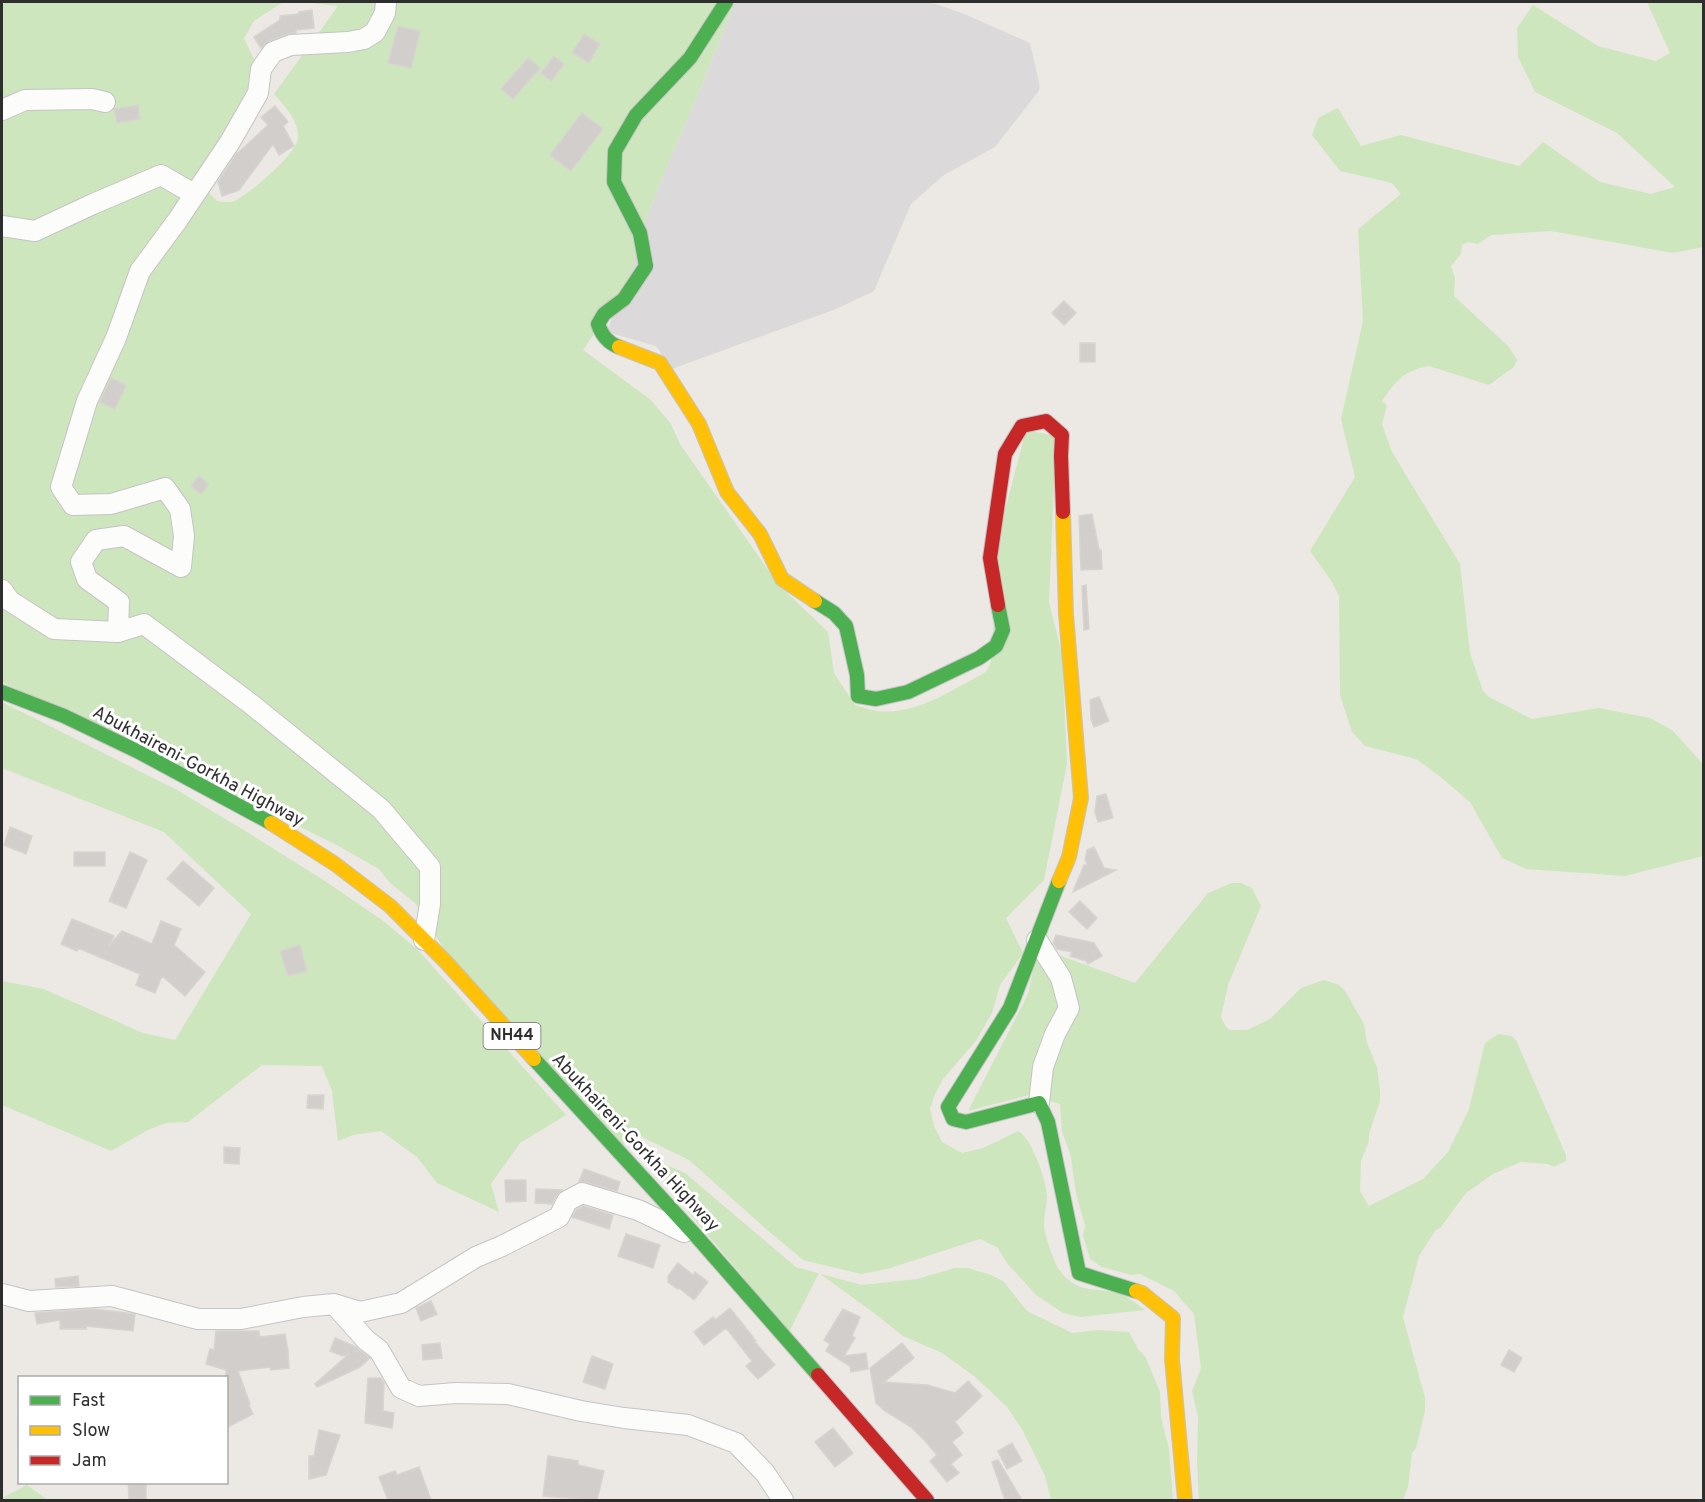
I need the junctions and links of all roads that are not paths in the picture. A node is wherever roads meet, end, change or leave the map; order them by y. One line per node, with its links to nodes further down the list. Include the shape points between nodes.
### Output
1 (386, 2): 5 (street, via 375,32 364,39 291,45 273,52 261,69 258,93)
2 (726, 2): 11 (street, via 690,58 636,115 615,151 614,182 640,233 645,266 624,299 604,314 598,324 609,343 660,363 699,424 727,492 760,534 782,579 834,613 846,626 858,696 876,699 908,692 996,646 1003,630 990,558 1005,454 1022,426 1046,420 1062,435 1066,614 1081,798 1069,856)
3 (105, 102): 4 (street, via 25,99)
4 (2, 110)
5 (194, 194): 6 (street, via 161,175 35,231); 8 (street, via 140,271 116,338 87,401 61,488 73,505 111,504 165,488 180,509 184,536 181,567 124,536 96,540 81,562 87,579 119,602)
6 (2, 226)
7 (2, 590): 8 (street, via 10,601 54,629)
8 (118, 632): 10 (street, via 144,624 381,809 430,867 430,904)
9 (2, 692): 10 (street, Abukhaireni-Gorkha Highway / NH44, via 64,716 268,821 336,864 390,906)
10 (424, 940): 13 (street, Abukhaireni-Gorkha Highway / NH44)
11 (1037, 940): 12 (street, via 1061,978 1069,1008 1043,1067); 12 (street, via 1010,1008 948,1107 952,1119 966,1122)
12 (1039, 1103): 18 (street, via 1048,1122 1079,1273 1142,1293 1173,1318 1172,1359)
13 (697, 1237): 15 (street, via 638,1210 582,1193 567,1201 559,1217 476,1257 401,1303 360,1312); 17 (street, Abukhaireni-Gorkha Highway / NH44)
14 (2, 1294): 15 (street, via 29,1301 111,1296 198,1319 241,1319)
15 (334, 1305): 16 (street, via 379,1350 400,1388 419,1396 508,1394 581,1411 688,1425 736,1443 765,1473)
16 (783, 1500)
17 (927, 1500)
18 (1185, 1500)

